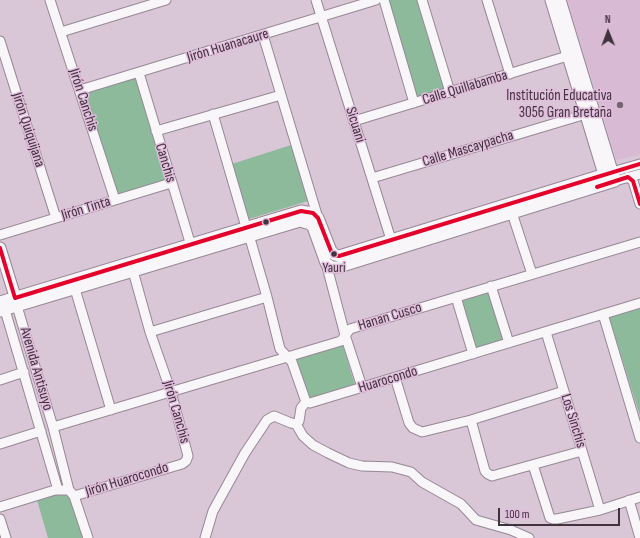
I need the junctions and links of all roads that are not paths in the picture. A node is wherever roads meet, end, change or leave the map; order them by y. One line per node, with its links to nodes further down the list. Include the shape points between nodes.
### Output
1 (50, 0): 11 (street, Jirón Canchis)
2 (166, 0): 11 (street)
3 (316, 0): 10 (street, Sicuani)
4 (376, 0): 10 (street, Jirón Huanacaure)
5 (384, 0): 20 (street)
6 (422, 0): 18 (street)
7 (487, 0): 16 (street)
8 (551, 0): 14 (street)
9 (560, 0): 14 (street)
10 (321, 16): 12 (street, Jirón Huanacaure); 23 (street, Sicuani)
11 (61, 32): 17 (street, Jirón Canchis)
12 (263, 35): 15 (street, Jirón Huanacaure); 19 (street)
13 (0, 41): 34 (street, Jirón Quiquijana)
14 (572, 54): 16 (street, Calle Quillabamba); 22 (street); 28 (street)
15 (139, 73): 17 (street, Jirón Huanacaure); 24 (street, Canchis)
16 (510, 74): 18 (street, Calle Quillabamba)
17 (80, 90): 31 (street, Jirón Canchis)
18 (450, 92): 20 (street, Calle Quillabamba)
19 (281, 95): 21 (street); 35 (street)
20 (414, 103): 23 (street, Calle Quillabamba)
21 (213, 114): 24 (street); 36 (street)
22 (586, 114): 27 (street, Calle Mascaypacha); 28 (street)
23 (354, 121): 27 (street, Sicuani)
24 (156, 131): 30 (street, Canchis)
25 (640, 164): 28 (street)
26 (640, 174): 29 (street)
27 (372, 178): 39 (street, Sicuani)
28 (610, 178): 29 (street); 33 (street); 39 (street)
29 (628, 178): 32 (street, via 633,181)
30 (171, 183): 31 (street, Jirón Tinta); 41 (street, Canchis)
31 (115, 200): 34 (street, Jirón Tinta)
32 (640, 204)
33 (512, 213): 39 (street); 44 (street)
34 (56, 218): 37 (street, Jirón Tinta)
35 (318, 218): 36 (street, via 314,213 301,211); 39 (street, via 335,255)
36 (248, 231): 41 (street); 42 (street, via 305,222 312,227); 47 (street)
37 (0, 235)
38 (640, 242): 44 (street, Hanan Cusco)
39 (393, 245): 42 (street, via 339,267 332,267)
40 (0, 248): 49 (street, Avenida Antisuyo)
41 (192, 248): 43 (street); 49 (street)
42 (326, 263): 55 (street)
43 (133, 271): 46 (street); 53 (street, Jirón Canchis)
44 (532, 274): 45 (street, Hanan Cusco)
45 (492, 286): 48 (street, Hanan Cusco); 56 (street)
46 (75, 289): 49 (street); 66 (street)
47 (267, 297): 53 (street); 58 (street, via 280,349)
48 (456, 297): 55 (street, Hanan Cusco, via 350,329); 57 (street)
49 (16, 302): 51 (street); 69 (street, Avenida Antisuyo)
50 (640, 303): 52 (street, Huarocondo)
51 (2, 304): 59 (street, Avenida Antisuyo)
52 (603, 314): 54 (street, Huarocondo); 71 (street)
53 (150, 332): 64 (street, Jirón Canchis)
54 (546, 332): 56 (street, Huarocondo); 63 (street, Los Sinchis)
55 (345, 335): 58 (street, Hanan Cusco, via 341,341); 62 (street)
56 (509, 343): 57 (street, Huarocondo)
57 (473, 354): 60 (street, Huarocondo)
58 (287, 356): 64 (street, Hanan Cusco); 65 (street, via 292,362)
59 (24, 372): 61 (street); 70 (street, Avenida Antisuyo)
60 (395, 377): 62 (street, Huarocondo); 67 (street, via 409,423 413,428 422,432)
61 (0, 380)
62 (362, 387): 65 (street, Huarocondo, via 310,403)
63 (564, 391): 67 (street); 73 (street, Los Sinchis)
64 (171, 392): 66 (street, Hanan Cusco); 74 (street, Jirón Canchis, via 188,456)
65 (306, 402): 68 (street, via 301,408)
66 (111, 410): 69 (street, Hanan Cusco)
67 (471, 420): 75 (street, via 488,474 496,476)
68 (296, 424): 85 (street, via 274,416 267,420 245,453 214,511); 86 (street, via 303,436 328,453 362,466 392,467 411,472 422,482 461,504 476,520)
69 (53, 427): 77 (street, Avenida Antisuyo)
70 (41, 431): 72 (street); 76 (street, Avenida Antisuyo)
71 (640, 434)
72 (0, 444)
73 (582, 451): 75 (street); 81 (street, Los Sinchis)
74 (186, 461): 77 (street, Jirón Huarocondo)
75 (533, 465): 81 (street, via 550,518)
76 (58, 490): 77 (street, Jirón Huarocondo); 80 (street, Jirón Huarocondo)
77 (72, 493): 84 (street, Avenida Antisuyo)
78 (640, 497): 79 (street)
79 (629, 500): 81 (street); 87 (street)
80 (0, 507)
81 (600, 510)
82 (0, 519): 83 (street)
83 (5, 538)
84 (88, 538)
85 (205, 538)
86 (529, 538)
87 (640, 538)

